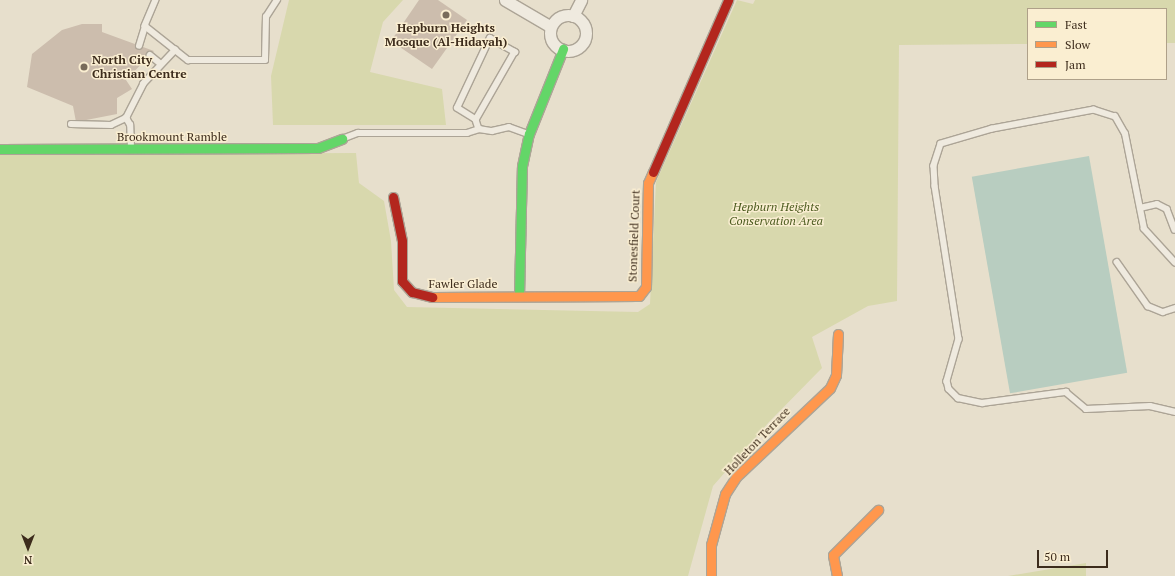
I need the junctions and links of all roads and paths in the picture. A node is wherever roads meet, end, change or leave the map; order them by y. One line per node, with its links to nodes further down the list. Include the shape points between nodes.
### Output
1 (156, 0): 7 (lane)
2 (277, 0): 10 (lane, via 266,17 265,60 188,60)
3 (505, 0): 8 (street)
4 (581, 0): 6 (street)
5 (728, 0): 27 (street, Stonesfield Court, via 648,183 646,287 639,296)
6 (573, 16): 8 (street, via 559,17); 11 (street, via 583,23 586,35 580,46)
7 (144, 26): 9 (lane); 10 (lane)
8 (551, 27): 11 (street, via 553,42)
9 (139, 46)
10 (175, 50): 13 (lane)
11 (562, 50): 18 (street)
12 (150, 55): 13 (lane)
13 (161, 64): 14 (lane, via 143,84)
14 (126, 118): 16 (lane, via 111,125); 21 (lane)
15 (476, 120): 15 (lane, via 515,52 490,38 457,108); 17 (lane)
16 (71, 124)
17 (479, 128): 18 (lane, via 492,131 509,127); 19 (lane, via 467,133 358,133)
18 (528, 134): 27 (street, via 518,209)
19 (342, 139): 21 (street, Brookmount Ramble, via 318,148)
20 (0, 149): 21 (street, Brookmount Ramble)
21 (131, 149)
22 (393, 197): 27 (street, Fawler Glade, via 402,241 402,281 412,292 427,297)
23 (1140, 208): 24 (lane, via 1157,204 1167,209); 26 (lane, via 1144,229); 30 (lane, via 1125,134 1115,117 1094,110 992,130 941,144 934,166 935,186 960,339 947,381 948,389 958,398 982,403 1066,392 1086,409 1150,406)
24 (1175, 230)
25 (1117, 262): 28 (lane, via 1148,306 1163,312)
26 (1175, 263)
27 (519, 296)
28 (1175, 308)
29 (838, 334): 32 (street, Holleton Terrace, via 836,375 830,388 736,477 725,494 711,545)
30 (1175, 412)
31 (878, 510): 33 (street, via 833,555)
32 (711, 576)
33 (837, 576)

